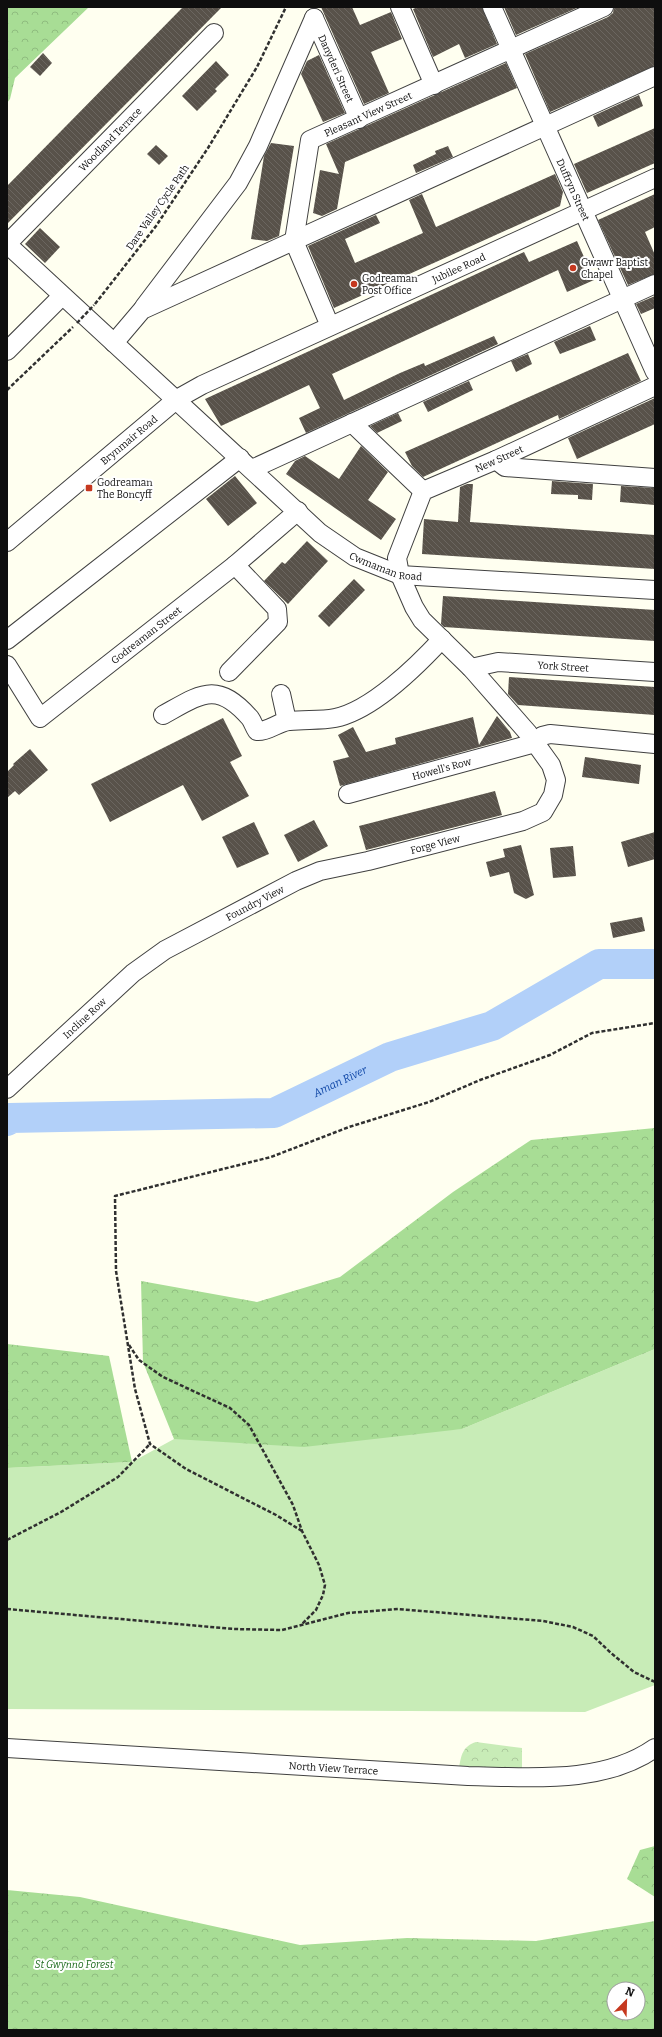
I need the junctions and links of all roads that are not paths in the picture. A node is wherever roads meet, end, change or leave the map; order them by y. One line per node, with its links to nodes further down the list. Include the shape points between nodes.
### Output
1 (400, 7): 8 (street)
2 (492, 7): 6 (street, Duffryn Street)
3 (604, 7): 4 (street, Pleasant View Street)
4 (586, 11): 6 (street, Pleasant View Street)
5 (214, 34): 14 (street, Woodland Terrace)
6 (511, 50): 8 (street, Pleasant View Street); 10 (street, Duffryn Street)
7 (655, 76): 10 (street)
8 (434, 85): 9 (street, Pleasant View Street)
9 (359, 119): 13 (street, Pleasant View Street, via 310,140); 18 (street, Danyderi Street, via 314,18 258,146 238,183)
10 (545, 127): 12 (street, Duffryn Street); 13 (street)
11 (655, 178): 12 (street, Jubilee Road)
12 (581, 211): 17 (street, Duffryn Street); 19 (street, Jubilee Road)
13 (294, 240): 18 (street); 19 (street)
14 (7, 244): 16 (street, Woodland Terrace)
15 (655, 284): 17 (street)
16 (62, 296): 20 (street, Woodland Terrace); 21 (street)
17 (621, 299): 22 (street, Duffryn Street); 25 (street)
18 (142, 310): 20 (street)
19 (330, 326): 24 (street, Jubilee Road)
20 (114, 343): 24 (street, Woodland Terrace)
21 (7, 351)
22 (655, 372)
23 (655, 386): 26 (street, New Street)
24 (177, 399): 27 (street, Cwmaman Road); 31 (street, Brynmair Road)
25 (352, 423): 27 (street); 29 (street)
26 (496, 460): 28 (street, via 505,467); 29 (street, New Street)
27 (246, 463): 30 (street, Cwmaman Road); 36 (street)
28 (655, 478)
29 (423, 491): 33 (street, via 397,558)
30 (298, 511): 32 (street, Godreaman Street); 33 (street, Cwmaman Road, via 320,533 355,557)
31 (7, 542)
32 (235, 565): 37 (street, Godreaman Street, via 40,718); 39 (street, via 277,609 278,622)
33 (400, 574): 34 (street, Cwmaman Road); 35 (street, Forge View, via 422,620)
34 (655, 590)
35 (442, 639): 38 (street, Forge View); 43 (street, via 368,705 335,718)
36 (7, 640)
37 (7, 665)
38 (471, 668): 40 (street, York Street, via 498,662); 44 (street, Forge View)
39 (229, 672)
40 (655, 672)
41 (281, 694): 43 (street)
42 (163, 715): 43 (street, via 191,699 212,693 235,703 258,731)
43 (288, 721)
44 (535, 743): 45 (street, Howell's Row, via 542,736 550,734); 46 (street, Howell's Row); 47 (street, Forge View, via 551,765 556,780 553,795 543,812 523,821)
45 (655, 744)
46 (348, 794)
47 (348, 864): 48 (street, Foundry View, via 320,871 296,881)
48 (165, 950): 49 (street, Incline Row, via 133,973)
49 (7, 1089)
50 (7, 1748): 51 (street, North View Terrace, via 468,1776 536,1777 585,1775 640,1758)
51 (655, 1748)

